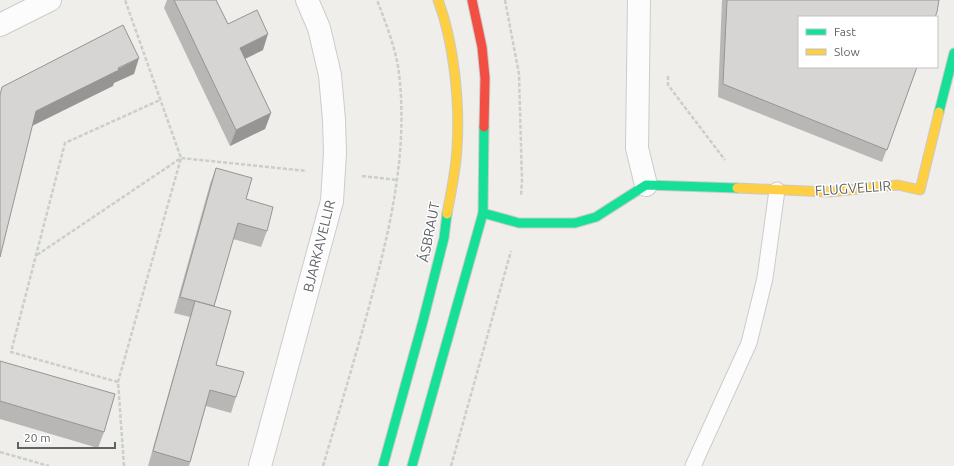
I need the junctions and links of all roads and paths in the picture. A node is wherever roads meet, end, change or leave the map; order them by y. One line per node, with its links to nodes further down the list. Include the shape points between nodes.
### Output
1 (50, 0): 9 (street)
2 (128, 0): 8 (path)
3 (307, 0): 14 (street, BJARKAVELLIR, via 319,28 330,75 334,120)
4 (377, 0): 15 (path, via 397,65 401,102)
5 (438, 0): 27 (street, ÁSBRAUT, via 444,16 455,77 457,148 444,238)
6 (472, 0): 19 (street, via 482,47 485,78)
7 (639, 0): 16 (street, via 637,148)
8 (125, 1): 12 (path)
9 (0, 25)
10 (954, 53): 18 (street, FLUGVELLIR, via 920,190 898,185 829,192)
11 (668, 69): 17 (path, via 668,85 725,159)
12 (160, 100): 13 (path); 20 (path, via 65,143)
13 (181, 158): 14 (path); 20 (path); 21 (path)
14 (333, 173): 15 (path); 25 (street, BJARKAVELLIR, via 332,201)
15 (397, 180): 26 (path, via 382,257)
16 (646, 185): 17 (street, FLUGVELLIR); 19 (street, via 596,217 575,223 519,223)
17 (724, 188): 18 (street, FLUGVELLIR)
18 (778, 190): 29 (lane, via 765,278 749,343)
19 (483, 213): 28 (street)
20 (37, 255): 21 (path, via 11,352)
21 (118, 382): 24 (path)
22 (0, 452): 23 (path)
23 (49, 466)
24 (124, 466)
25 (260, 466)
26 (323, 466)
27 (383, 466)
28 (412, 466)
29 (693, 466)

